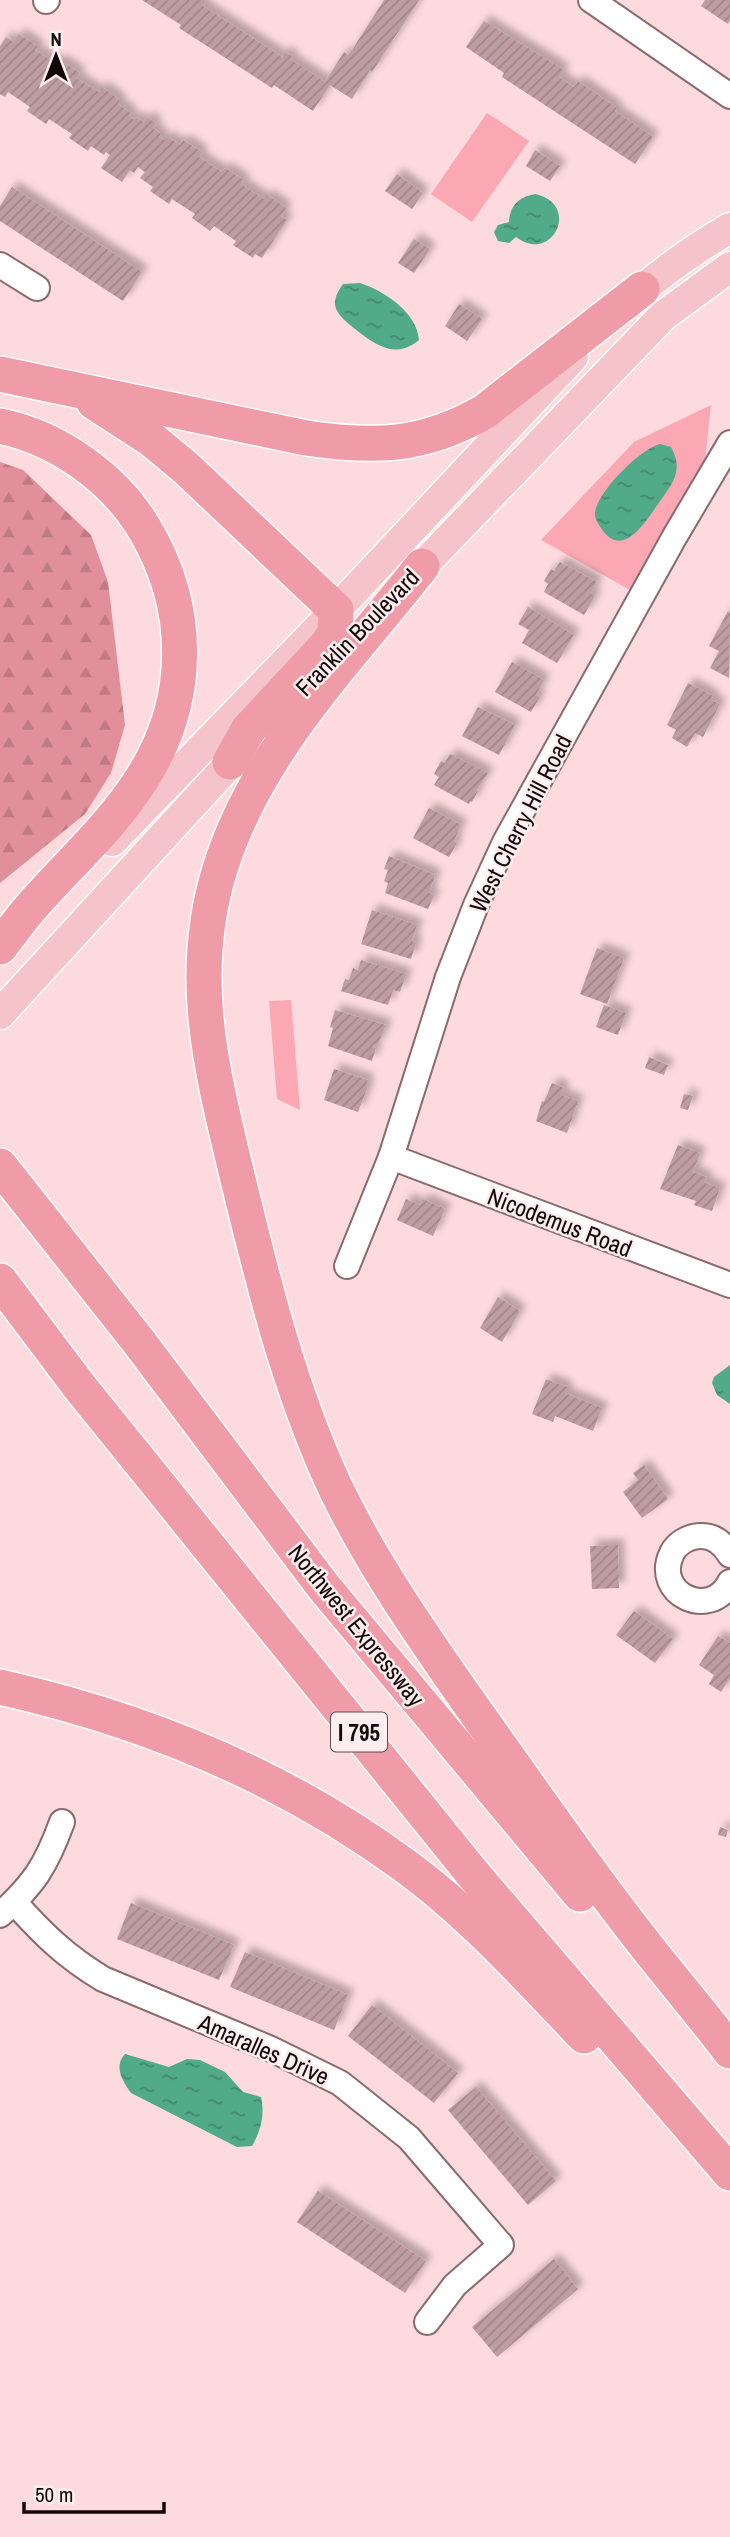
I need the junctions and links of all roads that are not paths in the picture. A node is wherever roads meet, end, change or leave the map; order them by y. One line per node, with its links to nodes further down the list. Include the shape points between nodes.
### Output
1 (591, 0): 2 (street)
2 (730, 96)
3 (730, 228): 7 (main road, Franklin Boulevard)
4 (0, 265): 6 (street)
5 (730, 267): 12 (main road, Franklin Boulevard, via 663,316)
6 (37, 288)
7 (642, 289): 9 (highway, via 484,412 451,429 410,441 346,444 306,438); 13 (main road, Franklin Boulevard)
8 (0, 374): 9 (highway)
9 (68, 388): 13 (highway, via 115,414 186,468)
10 (0, 426): 15 (highway, via 72,456 104,479 134,512 167,573 180,638 172,711 141,780)
11 (730, 443): 19 (street, West Cherry Hill Road, via 505,842 448,977)
12 (422, 566): 14 (main road, Franklin Boulevard); 30 (highway, via 297,722 238,823 214,891 202,965 211,1069 291,1376 336,1488 370,1553 421,1635 583,1863)
13 (336, 610): 14 (highway, via 335,633 327,645 248,730); 16 (main road, Franklin Boulevard)
14 (230, 762): 17 (main road, Franklin Boulevard)
15 (0, 947)
16 (0, 957)
17 (0, 1014)
18 (0, 1144): 24 (highway)
19 (391, 1157): 21 (street, West Cherry Hill Road); 23 (street, Nicodemus Road)
20 (0, 1166): 24 (highway, Northwest Expressway / I 795)
21 (347, 1266)
22 (0, 1281): 32 (highway, I 795, via 79,1386 447,1841)
23 (730, 1285)
24 (139, 1342): 31 (highway, Northwest Expressway / I 795, via 323,1586)
25 (730, 1555): 26 (street, via 717,1540 695,1536 674,1549 668,1563 672,1585 685,1597 710,1600)
26 (729, 1586)
27 (0, 1687): 33 (highway, via 138,1725 198,1748 311,1804 405,1866 500,1948)
28 (62, 1822): 29 (street, via 35,1881)
29 (7, 1909): 34 (street, Amaralles Drive, via 103,1979 340,2083 409,2138 501,2245 455,2286)
30 (730, 2051)
31 (730, 2070)
32 (730, 2173)
33 (730, 2193)
34 (427, 2322)

